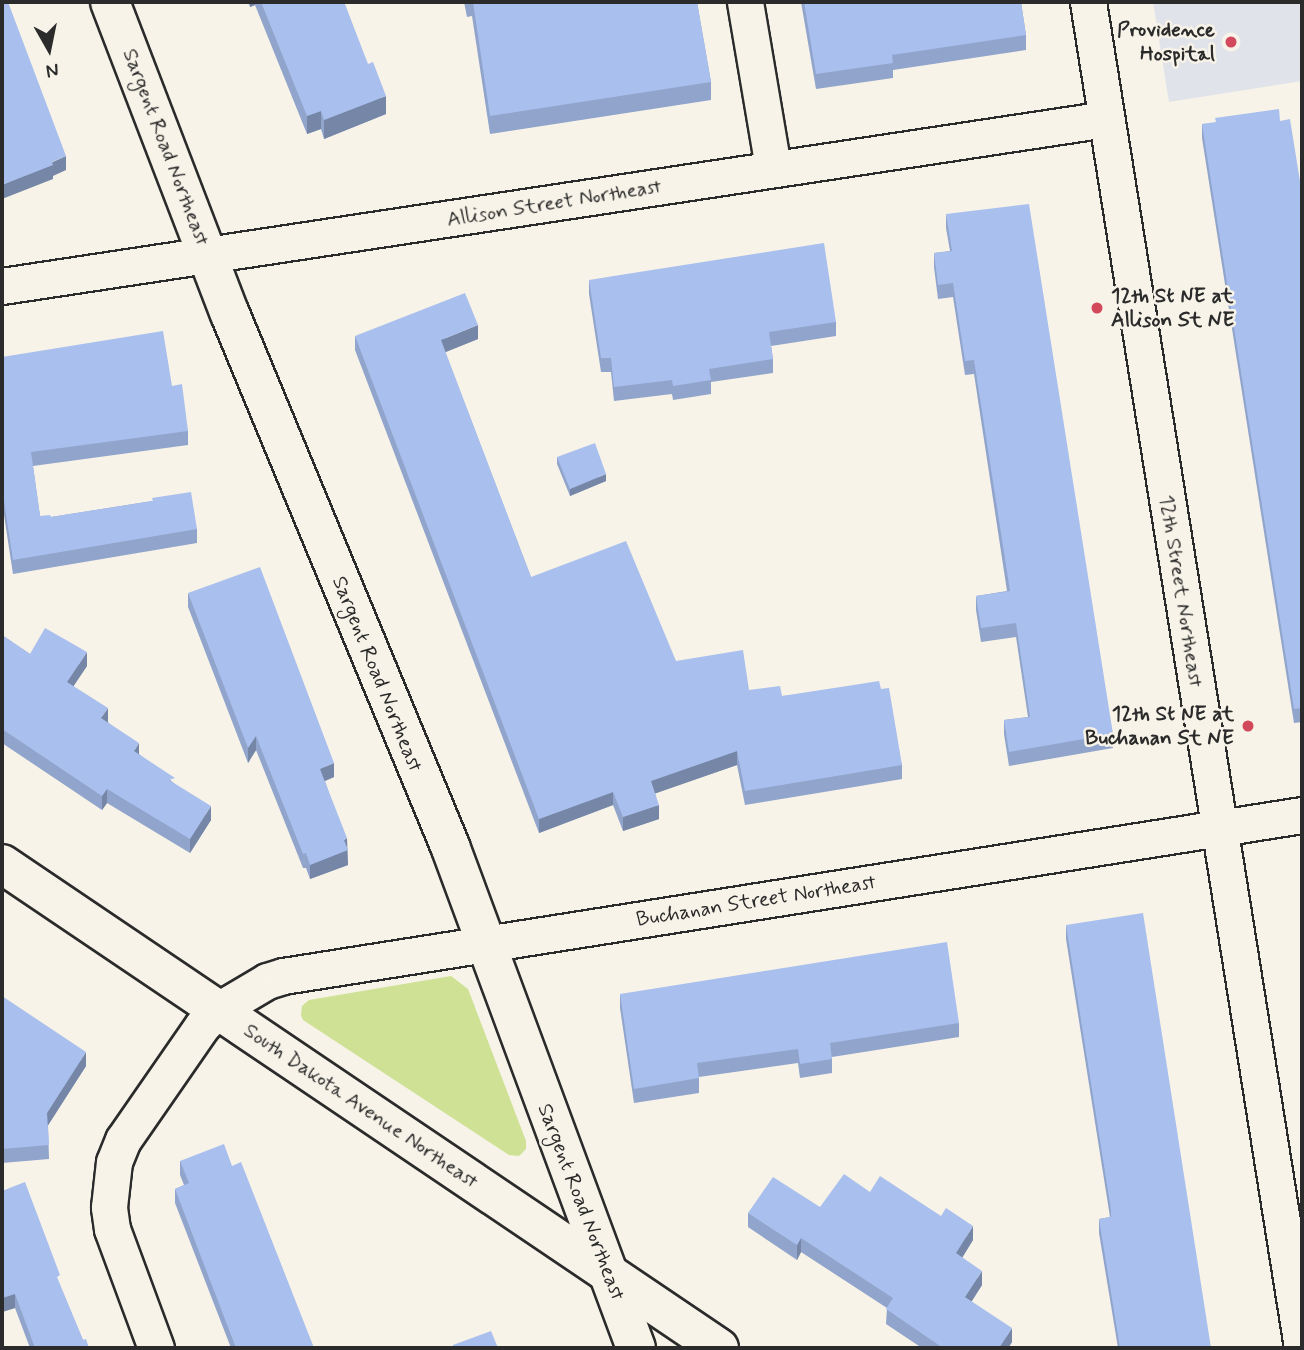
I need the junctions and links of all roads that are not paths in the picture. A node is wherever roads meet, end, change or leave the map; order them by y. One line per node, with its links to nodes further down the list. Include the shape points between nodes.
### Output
1 (110, 2): 6 (main road, Sargent Road Northeast)
2 (745, 2): 5 (street)
3 (1088, 2): 4 (street, 12th Street Northeast)
4 (1106, 119): 5 (street, Allison Street Northeast); 9 (street, 12th Street Northeast)
5 (773, 168): 6 (street, Allison Street Northeast)
6 (208, 256): 7 (street, Allison Street Northeast); 11 (main road, Sargent Road Northeast, via 450,846)
7 (2, 286)
8 (1302, 815): 9 (street, Buchanan Street Northeast)
9 (1219, 828): 11 (street, Buchanan Street Northeast); 14 (street, 12th Street Northeast)
10 (2, 864): 12 (main road, South Dakota Avenue Northeast)
11 (485, 944): 12 (street, Buchanan Street Northeast, via 283,976); 13 (main road, Sargent Road Northeast)
12 (218, 1010): 13 (main road, South Dakota Avenue Northeast); 15 (street, Buchanan Street Northeast, via 186,1045 123,1140 110,1184 112,1229)
13 (606, 1271): 16 (main road, Sargent Road Northeast); 17 (main road, South Dakota Avenue Northeast)
14 (1302, 1347)
15 (156, 1348)
16 (636, 1348)
17 (719, 1348)

